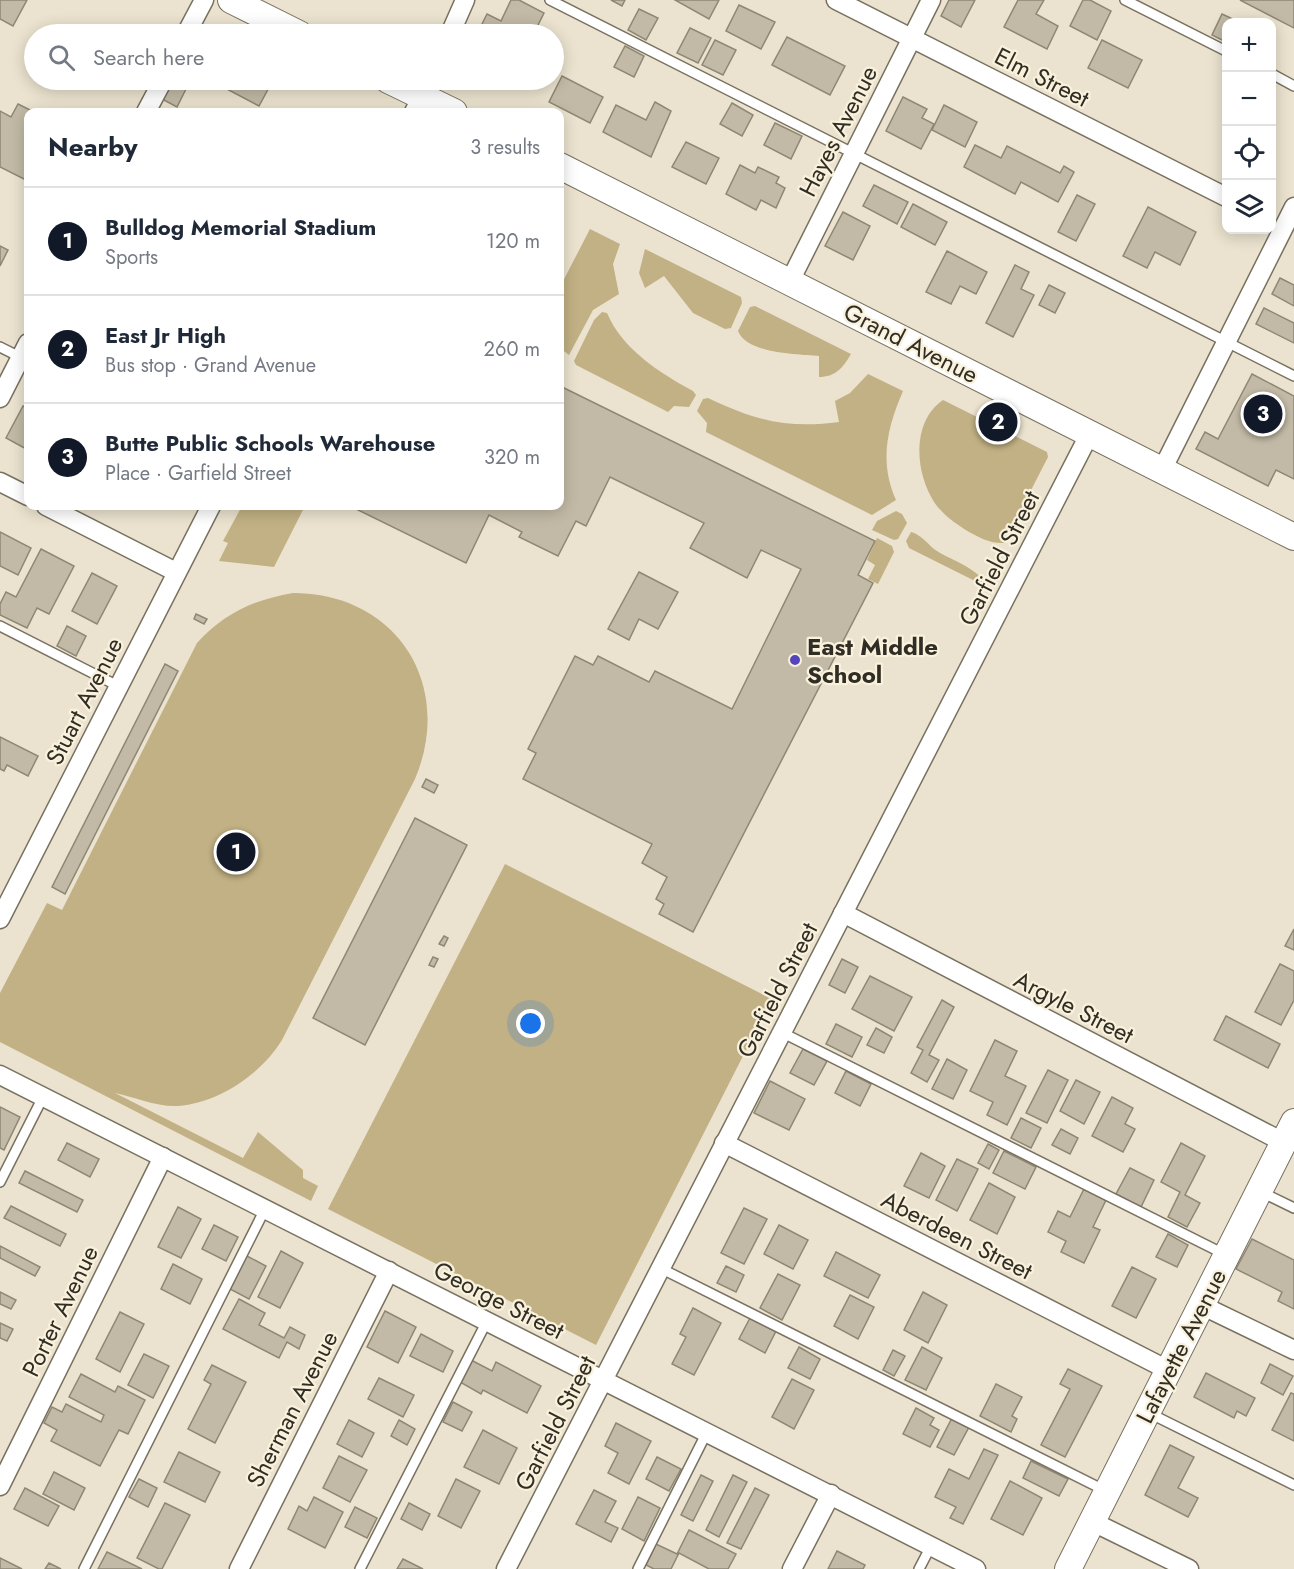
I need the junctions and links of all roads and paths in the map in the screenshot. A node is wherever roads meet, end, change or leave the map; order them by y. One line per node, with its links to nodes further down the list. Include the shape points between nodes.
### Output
1 (204, 0): 8 (street)
2 (231, 0): 9 (main road)
3 (465, 0): 10 (street)
4 (550, 0): 19 (lane)
5 (836, 0): 11 (street, Elm Street)
6 (931, 0): 11 (street, Hayes Avenue)
7 (1125, 0): 12 (lane)
8 (191, 24)
9 (279, 24)
10 (454, 24)
11 (912, 38): 19 (street, Hayes Avenue); 21 (street, Elm Street)
12 (1222, 48)
13 (1276, 76): 14 (lane)
14 (1294, 86)
15 (158, 90): 17 (street)
16 (422, 96): 18 (main road)
17 (148, 108)
18 (446, 108)
19 (854, 154): 24 (street, Hayes Avenue); 25 (lane)
20 (564, 168): 24 (main road, Grand Avenue)
21 (1222, 194)
22 (1294, 207): 23 (street)
23 (1283, 225): 25 (street)
24 (789, 283): 31 (main road, Grand Avenue)
25 (1227, 342): 29 (lane); 32 (street)
26 (0, 347): 27 (lane)
27 (24, 353)
28 (24, 357): 30 (street)
29 (1294, 376)
30 (0, 398)
31 (1090, 433): 32 (main road, Grand Avenue); 41 (street, Garfield Street)
32 (1162, 470): 37 (main road, Grand Avenue)
33 (0, 482): 34 (street)
34 (24, 494)
35 (54, 510): 38 (street)
36 (209, 510): 38 (street, Stuart Avenue)
37 (1294, 537)
38 (176, 572): 40 (street, Stuart Avenue)
39 (0, 627): 40 (lane)
40 (118, 686): 42 (street, Stuart Avenue)
41 (843, 914): 43 (street, Garfield Street); 46 (street, Argyle Street)
42 (0, 919)
43 (783, 1032): 47 (street, Garfield Street); 53 (lane)
44 (0, 1075): 45 (street, George Street)
45 (43, 1097): 48 (street, George Street); 49 (lane)
46 (1289, 1132): 50 (main road, Lafayette Avenue)
47 (723, 1143): 54 (street, Garfield Street); 59 (street, Aberdeen Street)
48 (163, 1157): 52 (street, George Street); 64 (street, Porter Avenue)
49 (0, 1182)
50 (1259, 1191): 51 (lane); 53 (main road, Lafayette Avenue)
51 (1294, 1208)
52 (265, 1209): 55 (street, George Street); 69 (lane)
53 (1227, 1255): 56 (main road, Lafayette Avenue)
54 (660, 1268): 60 (street, Garfield Street); 65 (lane)
55 (388, 1271): 57 (street, George Street); 70 (street, Sherman Avenue)
56 (1201, 1305): 58 (street); 59 (main road, Lafayette Avenue)
57 (487, 1321): 60 (street, George Street); 71 (lane)
58 (1294, 1350)
59 (1168, 1370): 61 (main road, Lafayette Avenue)
60 (604, 1380): 62 (street, George Street); 72 (street, Garfield Street)
61 (1147, 1412): 63 (lane); 65 (main road, Lafayette Avenue)
62 (707, 1432): 66 (street, George Street); 73 (lane)
63 (1294, 1485)
64 (0, 1486)
65 (1108, 1492): 67 (main road, Lafayette Avenue)
66 (831, 1494): 68 (street, George Street); 74 (street)
67 (1093, 1522): 77 (main road, Lafayette Avenue); 78 (street)
68 (931, 1546): 75 (lane); 76 (street, George Street)
69 (84, 1569)
70 (239, 1569)
71 (360, 1569)
72 (506, 1569)
73 (638, 1569)
74 (792, 1569)
75 (919, 1569)
76 (976, 1569)
77 (1068, 1569)
78 (1189, 1569)

